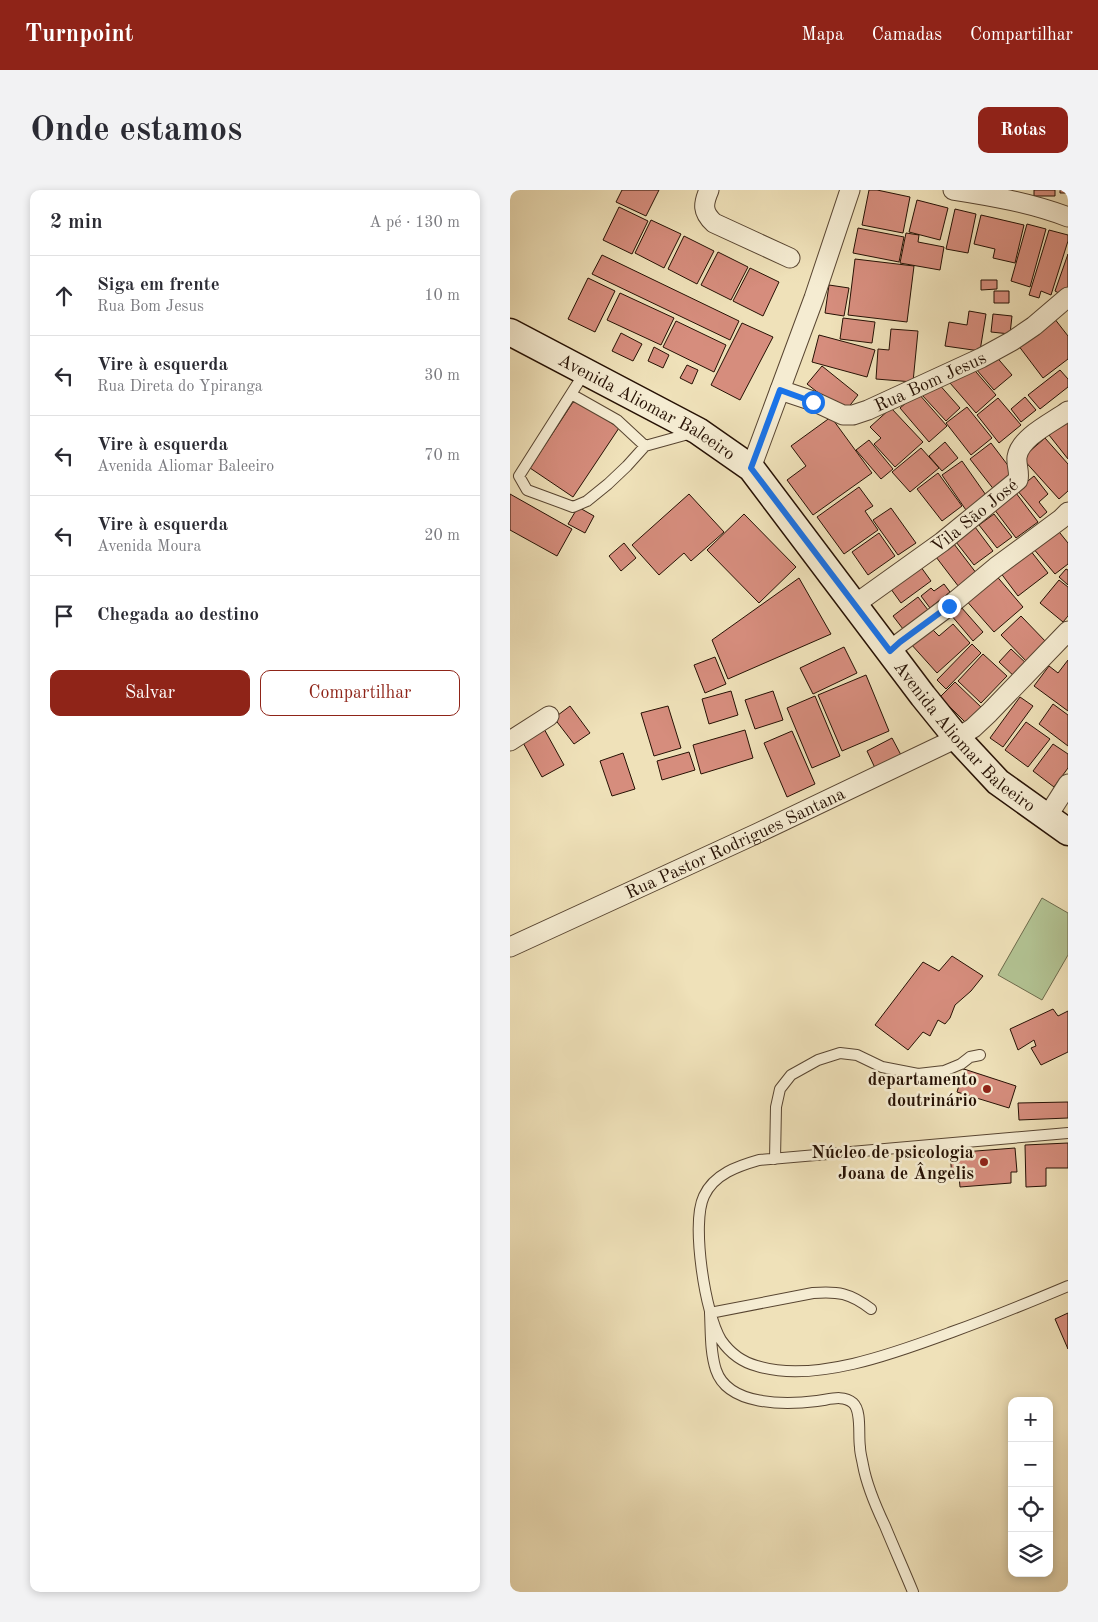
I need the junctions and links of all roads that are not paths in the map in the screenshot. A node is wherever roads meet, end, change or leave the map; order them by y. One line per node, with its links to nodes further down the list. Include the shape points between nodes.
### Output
1 (710, 190): 5 (street, via 704,208 714,223)
2 (850, 190): 9 (street)
3 (953, 190): 4 (street, via 1009,199)
4 (1068, 217)
5 (790, 258)
6 (1068, 297): 9 (street, Rua Bom Jesus, via 1012,341 853,415 842,415)
7 (510, 332): 8 (main road, Avenida Aliomar Baleeiro)
8 (578, 383): 11 (main road, Avenida Aliomar Baleeiro); 12 (lane); 12 (lane, via 519,476 527,490 573,507 587,501 608,484)
9 (780, 390): 13 (street)
10 (1068, 411): 15 (street, Vila São José, via 1021,446 1017,456 1018,480 942,542)
11 (698, 431): 12 (lane); 13 (main road, Avenida Aliomar Baleeiro)
12 (645, 446)
13 (751, 468): 15 (main road, Avenida Aliomar Baleeiro)
14 (1068, 512): 17 (street)
15 (854, 605): 17 (main road, Avenida Aliomar Baleeiro)
16 (1068, 631): 19 (street, Rua Pastor Rodrigues Santana, via 990,714)
17 (890, 651): 19 (main road, Avenida Aliomar Baleeiro)
18 (549, 716): 20 (street)
19 (957, 738): 22 (main road, Avenida Aliomar Baleeiro, via 998,782); 24 (street, Rua Pastor Rodrigues Santana)
20 (510, 741)
21 (1068, 784): 22 (street)
22 (1047, 817): 23 (main road, Avenida Aliomar Baleeiro)
23 (1068, 832)
24 (510, 946)
25 (980, 1055): 27 (lane, via 944,1071 918,1074 882,1067 857,1055 840,1053 818,1060 791,1075 780,1089 776,1107)
26 (1068, 1133): 27 (lane)
27 (775, 1159): 30 (lane, via 736,1167 717,1179 704,1194 699,1226 704,1288)
28 (1068, 1286): 30 (lane, via 932,1339 842,1366 809,1371 782,1372 756,1366 734,1356 721,1340)
29 (871, 1309): 30 (lane, via 858,1299 829,1292)
30 (710, 1313): 31 (lane, via 717,1371 724,1385 737,1394 778,1402 833,1398 854,1403 858,1411 864,1472)
31 (913, 1592)

